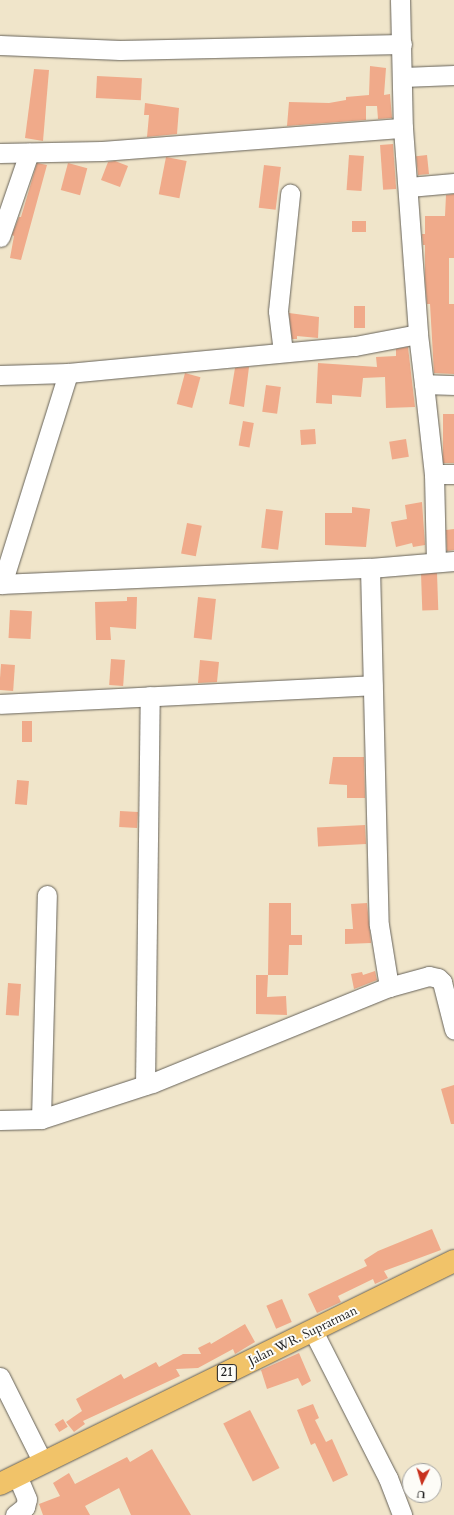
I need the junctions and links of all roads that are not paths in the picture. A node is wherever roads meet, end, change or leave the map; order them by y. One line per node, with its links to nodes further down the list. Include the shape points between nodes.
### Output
1 (400, 0): 2 (street)
2 (402, 44): 3 (street, via 120,50); 5 (street)
3 (0, 45)
4 (454, 75): 5 (street)
5 (403, 77): 6 (street)
6 (403, 128): 8 (street, via 102,151); 10 (street)
7 (0, 153): 8 (street)
8 (29, 153): 12 (street)
9 (454, 183): 10 (street)
10 (409, 187): 13 (street)
11 (290, 194): 14 (street, via 278,311)
12 (0, 237)
13 (418, 334): 14 (street, via 355,346); 17 (street)
14 (283, 352): 15 (street)
15 (68, 373): 16 (street); 23 (street)
16 (0, 375)
17 (424, 384): 18 (street); 19 (street)
18 (454, 385)
19 (434, 474): 20 (street); 21 (street)
20 (454, 474)
21 (445, 561): 22 (street)
22 (370, 568): 23 (street); 24 (street)
23 (1, 584)
24 (373, 685): 25 (street); 28 (street, via 379,924)
25 (150, 696): 26 (street); 30 (street)
26 (0, 704)
27 (47, 895): 31 (street)
28 (389, 987): 29 (street, via 429,976 438,978 442,982); 30 (street, via 212,1061)
29 (454, 1029)
30 (145, 1085): 31 (street)
31 (41, 1119): 32 (street)
32 (0, 1120)
33 (454, 1262): 34 (highway, Jalan WR. Supratman / 21)
34 (313, 1331): 36 (highway, Jalan WR. Supratman / 21); 39 (street, via 388,1478)
35 (0, 1377): 36 (street)
36 (43, 1463): 37 (highway, Jalan WR. Supratman / 21)
37 (9, 1479): 38 (street, via 27,1499 25,1507)
38 (15, 1515)
39 (402, 1515)

